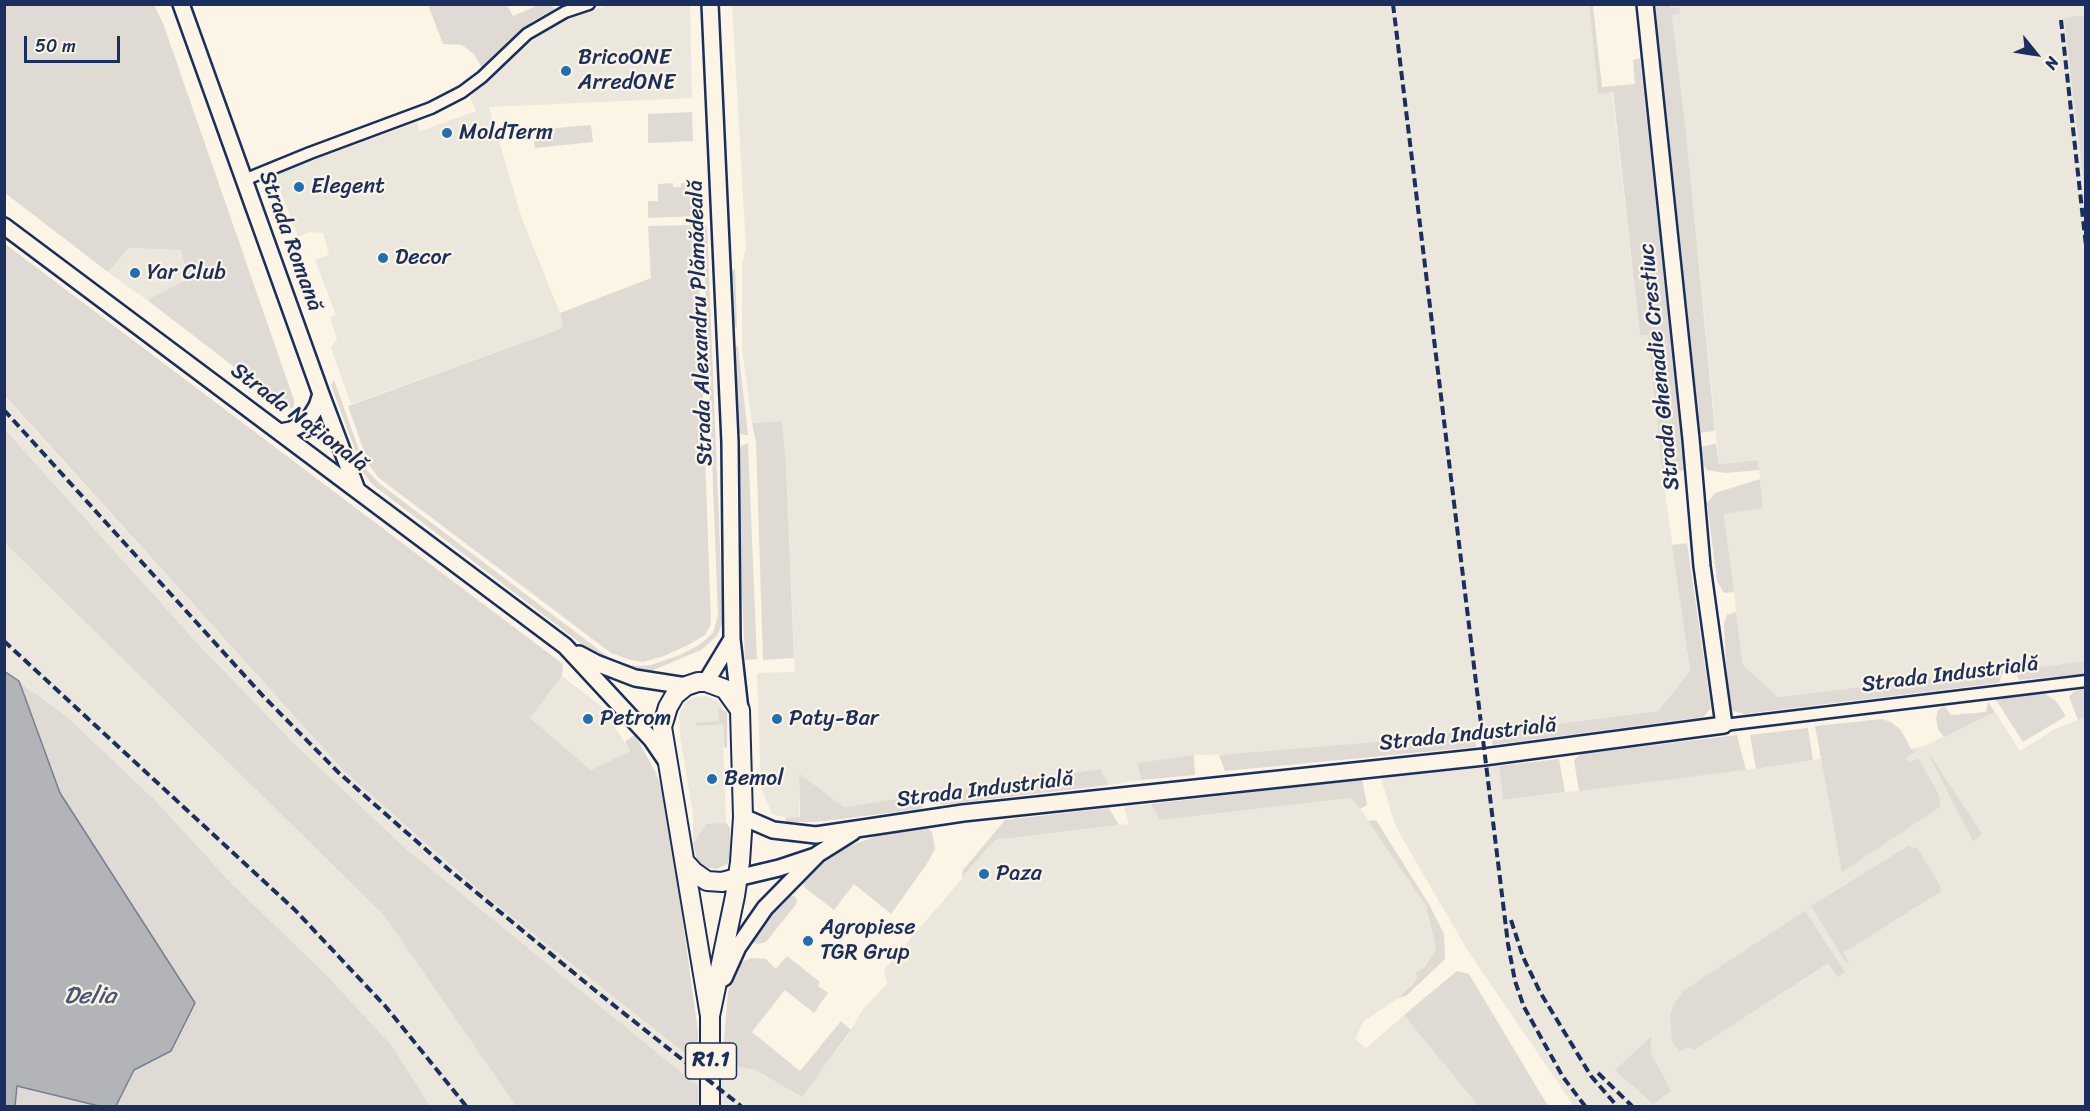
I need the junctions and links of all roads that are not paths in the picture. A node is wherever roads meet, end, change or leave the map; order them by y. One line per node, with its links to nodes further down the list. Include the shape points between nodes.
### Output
1 (182, 4): 6 (street, Strada Romană)
2 (589, 4): 5 (street)
3 (710, 4): 11 (street, Strada Alexandru Plămădeală, via 730,444)
4 (1645, 4): 17 (street, Strada Ghenadie Crestiuc, via 1702,566)
5 (564, 8): 6 (street, via 527,34 462,92 431,108)
6 (244, 180): 8 (street, Strada Romană)
7 (4, 226): 9 (street, Strada Națională)
8 (321, 394): 9 (street, via 311,416 291,430); 10 (street, Strada Romană)
9 (279, 432): 10 (street, Strada Națională)
10 (357, 491): 12 (street, Strada Națională)
11 (732, 639): 14 (street); 16 (street, Strada Alexandru Plămădeală)
12 (565, 646): 15 (street, Strada Națională, via 635,678); 18 (street, Strada Națională, via 652,740)
13 (2085, 681): 17 (street, Strada Industrială)
14 (706, 682): 15 (main road, Strada Națională); 16 (main road, via 725,689)
15 (686, 686): 18 (main road, Strada Națională, via 675,695 662,727)
16 (740, 710): 19 (main road, Strada Națională)
17 (1724, 725): 20 (street, Strada Industrială, via 1484,757 963,813)
18 (669, 765): 22 (main road, Strada Națională)
19 (743, 817): 20 (street, Strada Industrială, via 773,830 792,833); 23 (main road, Strada Națională)
20 (855, 831): 21 (street, Strada Industrială)
21 (818, 854): 23 (street, Strada Industrială); 24 (street, Strada Industrială, via 752,926 728,967)
22 (685, 862): 23 (main road, via 706,880 722,882); 24 (main road, Strada Națională)
23 (737, 878): 24 (main road, Strada Națională)
24 (710, 1016): 25 (main road, Strada Națională / R1.1)
25 (710, 1107)

